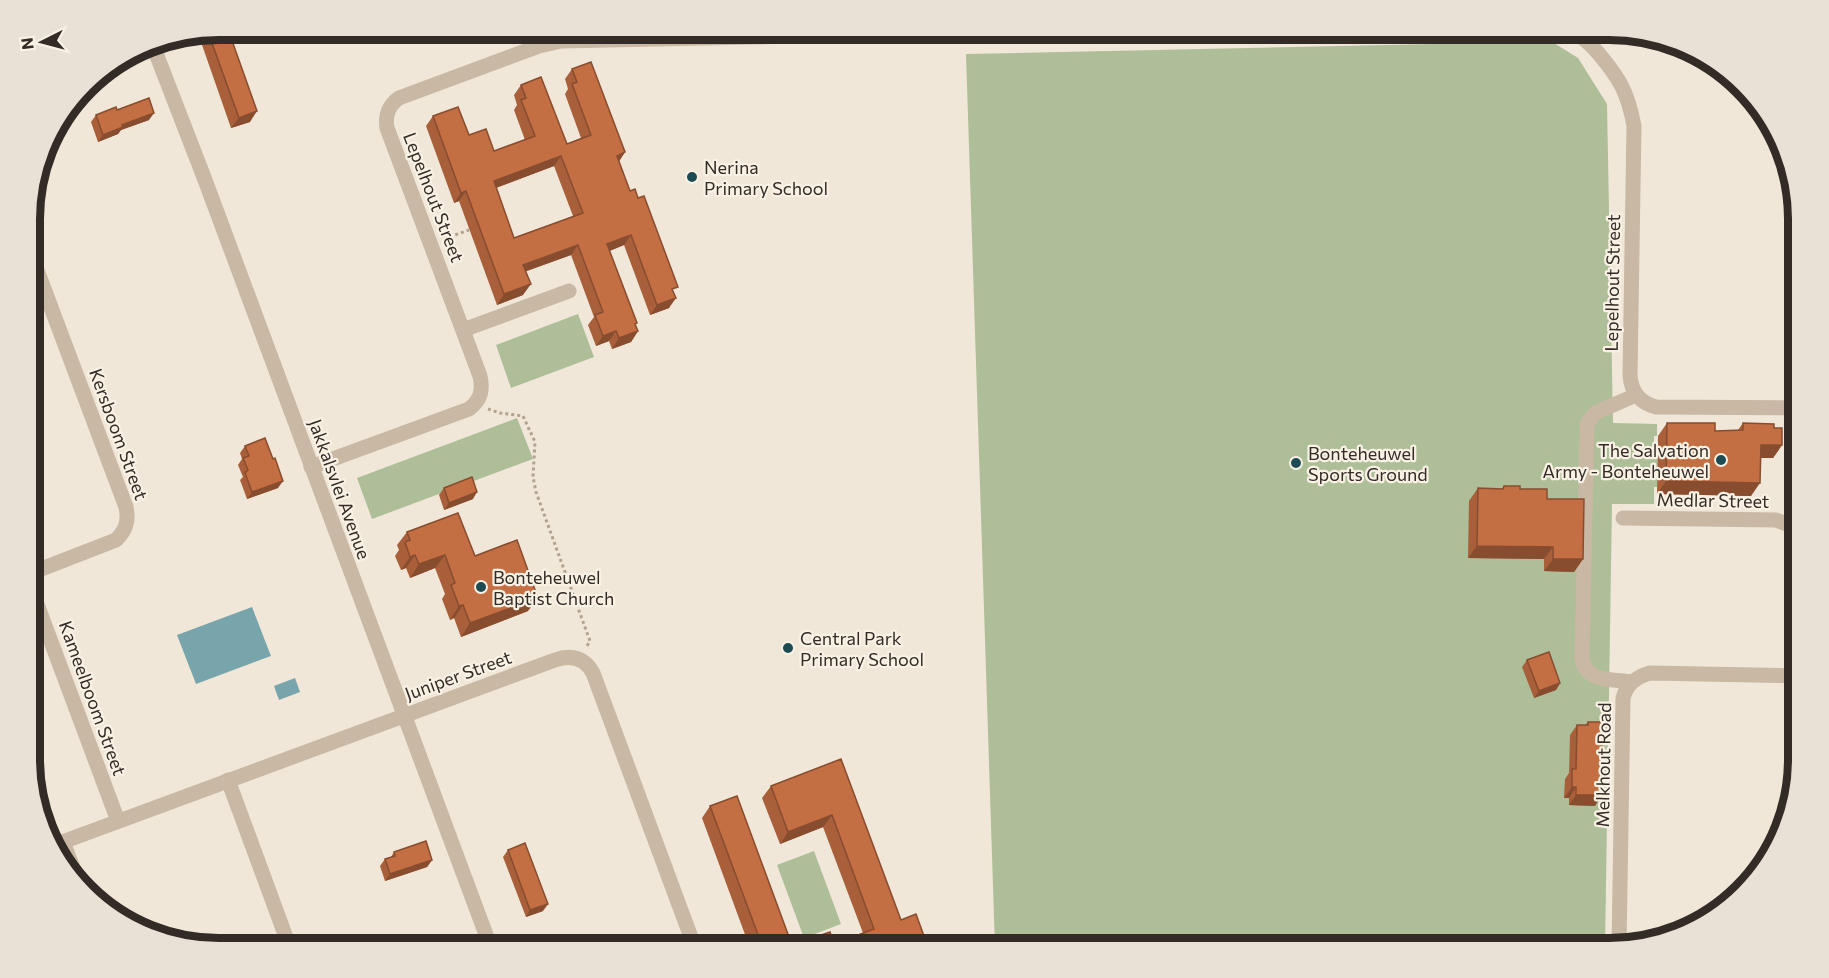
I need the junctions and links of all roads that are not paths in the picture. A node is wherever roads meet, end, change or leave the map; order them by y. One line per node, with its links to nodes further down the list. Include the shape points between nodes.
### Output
1 (609, 41): 6 (street, Lepelhout Street, via 539,46 399,98 389,108 387,128)
2 (1588, 41): 7 (street, Lepelhout Street, via 1617,74 1634,126 1630,382)
3 (156, 53): 9 (street, Jakkalsvlei Avenue)
4 (41, 281): 12 (street, Kersboom Street, via 128,521 116,540)
5 (569, 291): 6 (street)
6 (463, 330): 9 (street, Lepelhout Street, via 482,383 476,404)
7 (1636, 395): 8 (street, via 1656,407); 15 (street, via 1595,413 1587,424 1582,658 1584,667 1598,678)
8 (1788, 408)
9 (312, 467): 16 (street, Jakkalsvlei Avenue)
10 (1623, 518): 11 (street, Medlar Street, via 1776,520)
11 (1788, 525)
12 (41, 569)
13 (41, 615): 18 (street, Kameelboom Street)
14 (1788, 676): 15 (street, Melkhout Road, via 1650,674)
15 (1632, 682): 20 (street, Melkhout Road, via 1623,698)
16 (404, 715): 17 (street, Juniper Street); 22 (street, Jakkalsvlei Avenue); 23 (street, Juniper Street, via 555,660 568,657 587,664)
17 (228, 780): 18 (street, Juniper Street); 21 (street)
18 (118, 821): 19 (street, Juniper Street)
19 (62, 842)
20 (1620, 937)
21 (286, 938)
22 (487, 938)
23 (691, 938)

